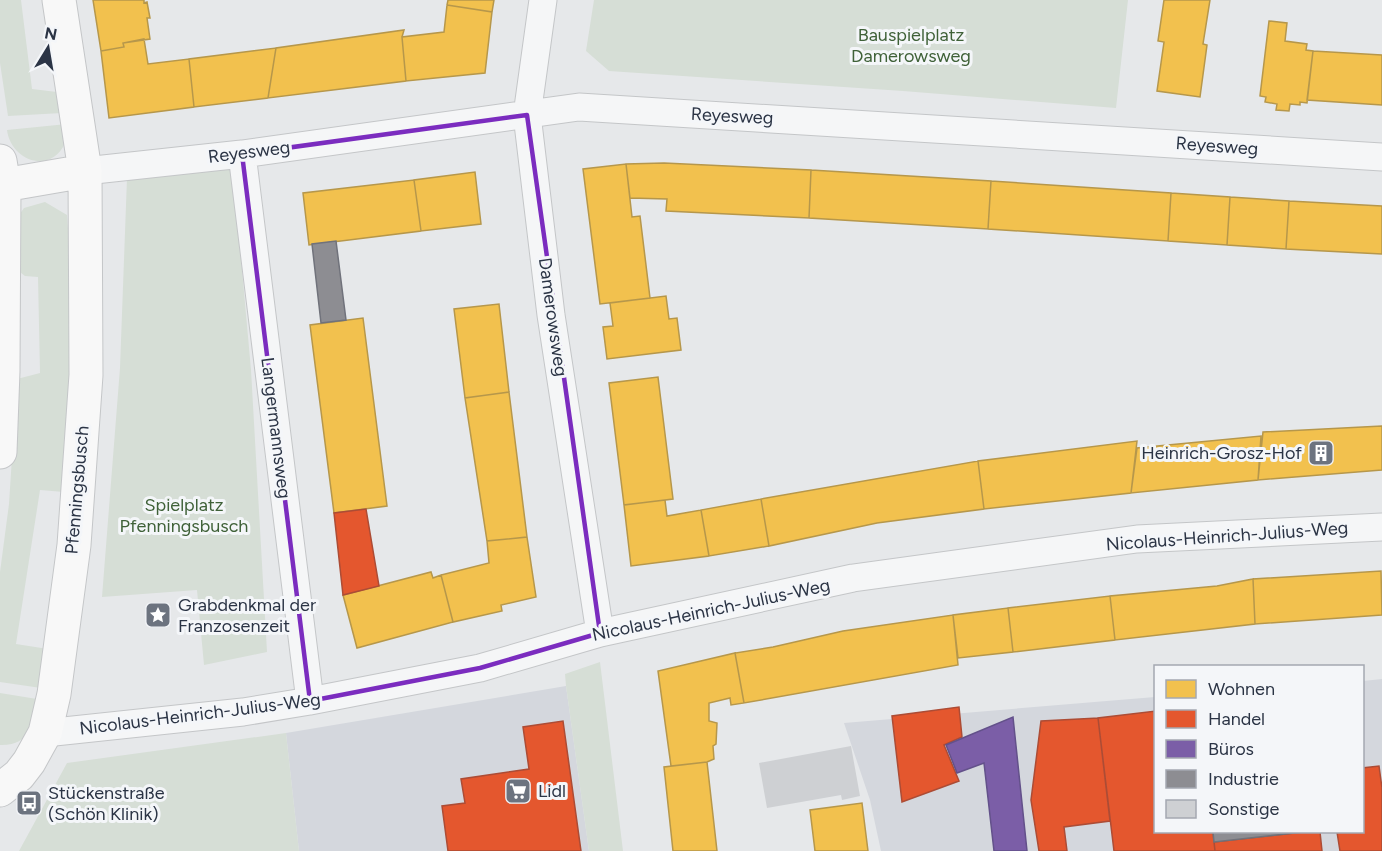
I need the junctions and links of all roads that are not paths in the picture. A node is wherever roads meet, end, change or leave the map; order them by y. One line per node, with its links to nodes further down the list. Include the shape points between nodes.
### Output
1 (59, 0): 6 (street, Pfenningsbusch)
2 (543, 0): 3 (street, Damerowsweg)
3 (527, 115): 4 (street, Reyesweg); 5 (street, Reyesweg, via 579,107); 10 (street, Damerowsweg, via 551,315)
4 (242, 154): 6 (street, Reyesweg); 11 (street, Langermannsweg)
5 (1382, 157)
6 (85, 171): 7 (street); 12 (street, Pfenningsbusch, via 86,375 76,522 54,694)
7 (1, 177): 8 (street)
8 (0, 452)
9 (1382, 527): 10 (street, Nicolaus-Heinrich-Julius-Weg, via 1106,543 853,578)
10 (600, 633): 11 (street, Nicolaus-Heinrich-Julius-Weg, via 480,668)
11 (310, 701): 12 (street, Nicolaus-Heinrich-Julius-Weg)
12 (45, 733): 13 (street, Pfenningsbusch, via 19,775)
13 (0, 790)

